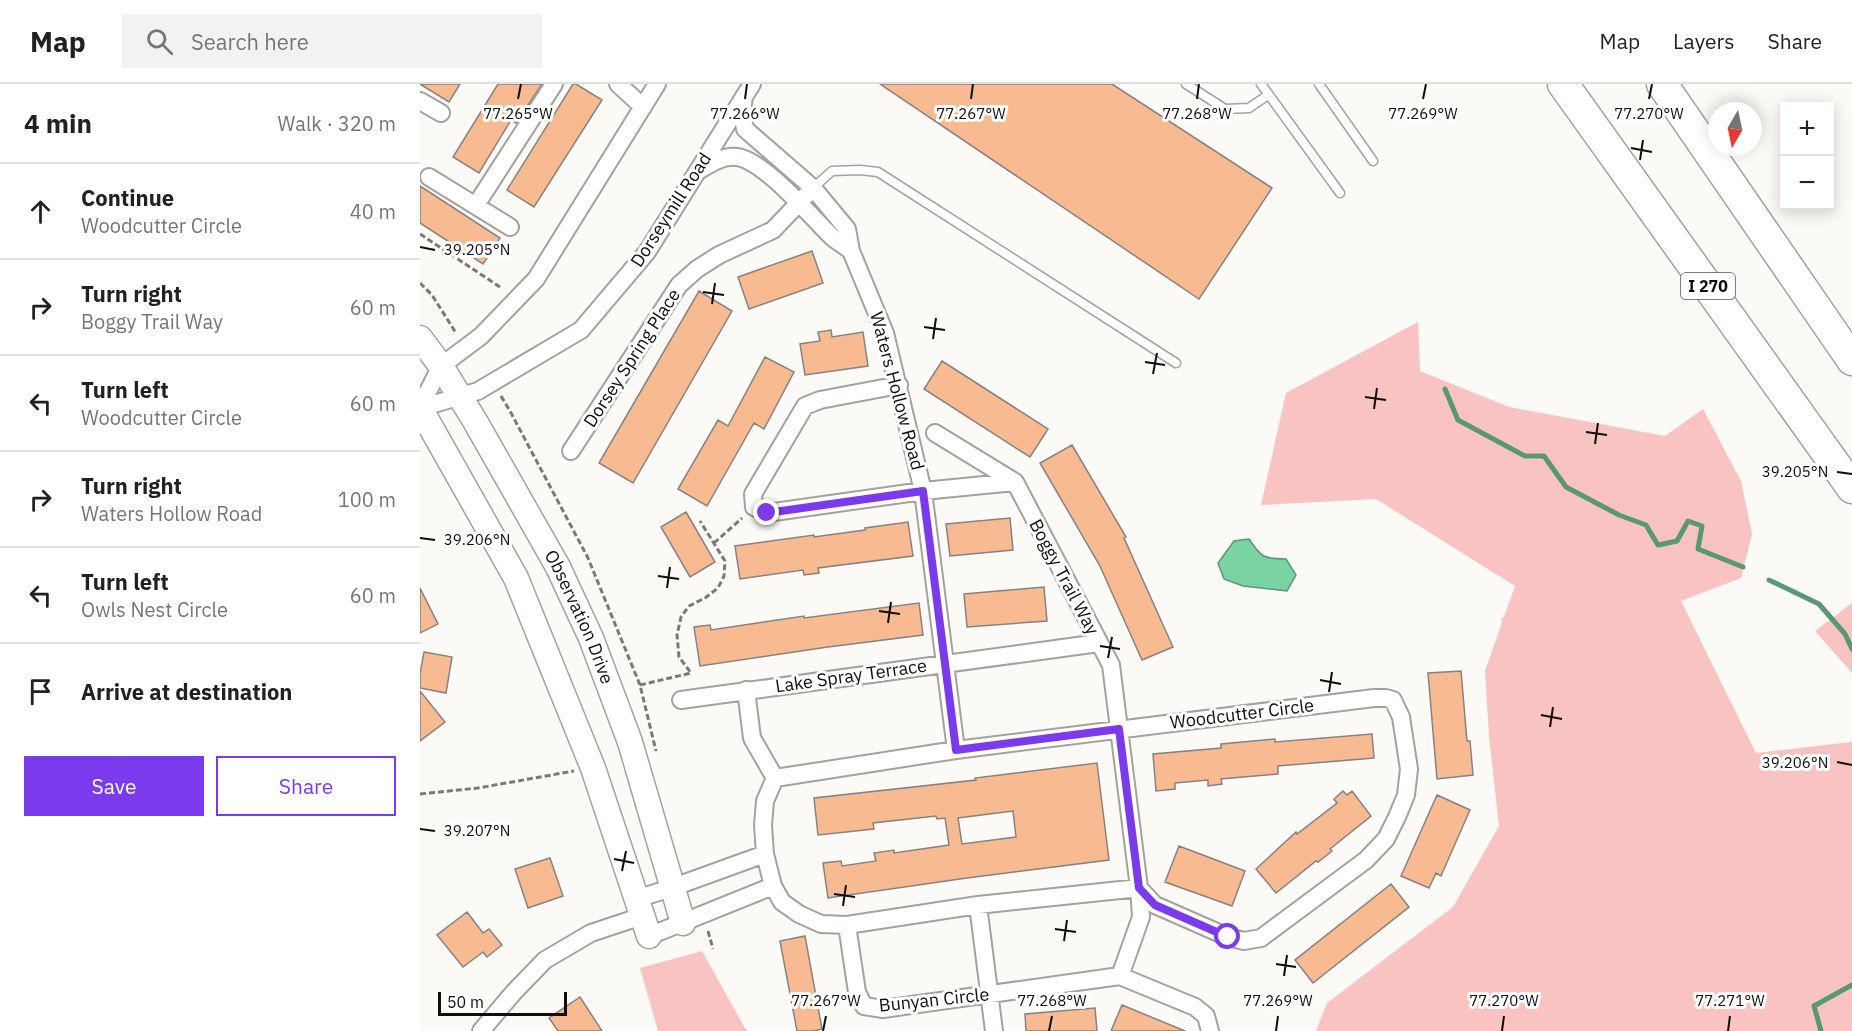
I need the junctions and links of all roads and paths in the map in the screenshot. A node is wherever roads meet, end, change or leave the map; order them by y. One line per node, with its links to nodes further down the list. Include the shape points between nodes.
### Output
1 (554, 84): 20 (street)
2 (618, 84): 12 (street)
3 (657, 84): 12 (street)
4 (1186, 84): 10 (lane, via 1226,109 1249,108)
5 (1261, 84): 10 (lane)
6 (1319, 84): 14 (lane)
7 (1563, 84): 37 (highway, I 270)
8 (1662, 84): 28 (highway)
9 (748, 90): 15 (street, Dorseymill Road); 17 (street, Waters Hollow Road, via 742,113 746,129)
10 (1268, 94): 18 (lane)
11 (420, 101): 13 (street)
12 (643, 107): 30 (street, via 536,279 481,336)
13 (441, 113)
14 (1373, 161)
15 (698, 171): 19 (street, Waters Hollow Road, via 722,158 738,157 757,166); 32 (street, Dorseymill Road, via 647,252 581,330 477,392)
16 (429, 177): 20 (street)
17 (813, 188): 19 (street, Dorsey Spring Place); 23 (street, Waters Hollow Road, via 847,229); 29 (lane, via 832,171 878,172)
18 (1340, 193)
19 (800, 202): 23 (street, Waters Hollow Road, via 834,239); 35 (street, Dorsey Spring Place, via 773,230 719,255 679,285)
20 (476, 205): 21 (street)
21 (510, 227)
22 (420, 234): 25 (path)
23 (851, 251): 31 (street, Waters Hollow Road, via 885,333)
24 (420, 283): 26 (path)
25 (500, 287)
26 (455, 330)
27 (420, 338): 30 (street, Observation Drive)
28 (1852, 360)
29 (1176, 363)
30 (441, 366): 32 (street, Observation Drive); 33 (street)
31 (899, 385): 38 (street, Waters Hollow Road); 39 (street, via 820,399 805,406 753,494)
32 (460, 397): 33 (street, Dorseymill Road); 54 (street, Observation Drive, via 558,567 591,639 630,742)
33 (420, 408): 49 (street, via 516,578)
34 (935, 434): 36 (street)
35 (571, 451)
36 (1015, 482): 38 (street); 42 (street, Boggy Trail Way)
37 (1852, 488)
38 (923, 491): 39 (street, via 767,513); 43 (street, Waters Hollow Road)
39 (754, 507): 41 (path)
40 (700, 521): 41 (path)
41 (714, 543): 44 (path, via 725,561 724,576 718,588 689,606 681,617 677,635 679,657 691,673)
42 (1099, 643): 43 (street, Lake Spray Terrace); 47 (street, Boggy Trail Way, via 1110,665)
43 (945, 663): 45 (street, Lake Spray Terrace); 48 (street, Waters Hollow Road)
44 (640, 685)
45 (746, 690): 46 (street, Lake Spray Terrace); 50 (street, via 752,738)
46 (681, 700)
47 (1119, 729): 48 (street, Woodcutter Circle); 55 (street, Boggy Trail Way); 55 (street, Woodcutter Circle, via 1386,698 1393,700 1401,717 1409,770 1406,795 1386,839 1366,860 1261,938 1244,941 1228,937 1155,905)
48 (956, 750): 50 (street, Woodcutter Circle)
49 (593, 768): 51 (path); 57 (street)
50 (775, 778): 52 (street, via 765,801)
51 (420, 794)
52 (765, 854): 53 (street); 54 (street)
53 (773, 886): 58 (street); 59 (street, via 782,902 799,914 821,924)
54 (671, 888): 57 (street); 58 (street, Observation Drive)
55 (1139, 888): 56 (street); 60 (street, Boggy Trail Way, via 1141,917)
56 (978, 905): 59 (street); 61 (street)
57 (642, 917): 58 (street); 62 (street, via 591,933 545,960)
58 (682, 923)
59 (847, 925): 61 (street, Bunyan Circle, via 857,992 864,1006 883,1009)
60 (1120, 976): 61 (street, Bunyan Circle); 64 (street, via 1195,1006 1206,1016)
61 (989, 995): 63 (street)
62 (481, 1031)
63 (994, 1031)
64 (1210, 1031)

